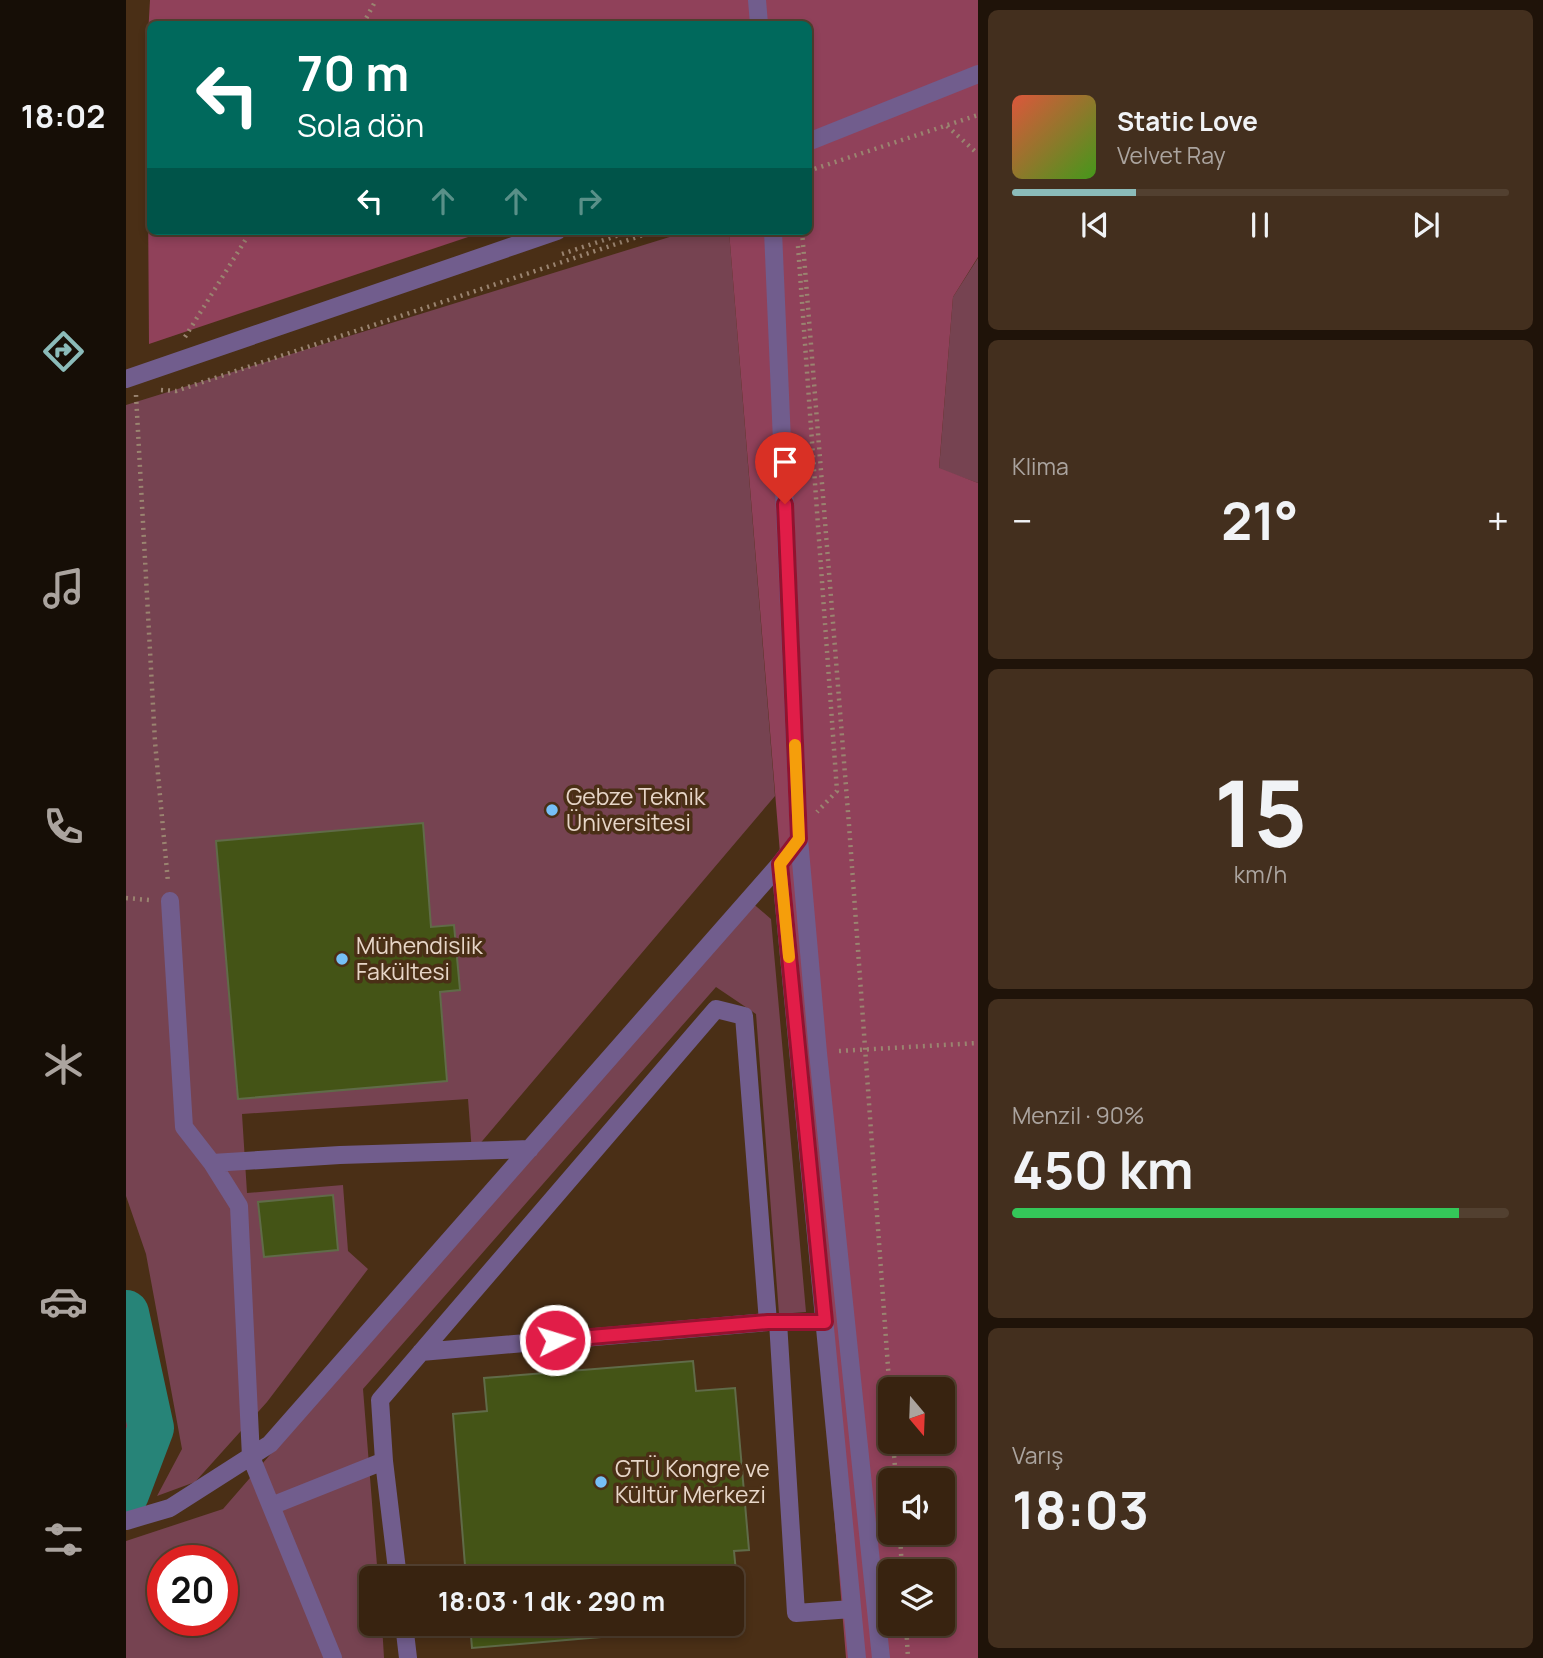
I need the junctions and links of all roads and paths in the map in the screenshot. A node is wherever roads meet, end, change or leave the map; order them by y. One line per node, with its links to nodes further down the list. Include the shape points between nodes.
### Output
1 (376, 0): 3 (path)
2 (757, 0): 4 (lane)
3 (365, 21)
4 (759, 21)
5 (978, 74): 8 (lane)
6 (978, 115): 7 (path)
7 (947, 125): 9 (path); 10 (path)
8 (812, 140)
9 (978, 154)
10 (812, 170)
11 (249, 235): 17 (path)
12 (545, 235): 17 (lane)
13 (643, 235): 19 (path, via 176,391)
14 (774, 235): 22 (lane)
15 (796, 235): 22 (path, via 837,791)
16 (802, 235): 27 (path)
17 (168, 365): 18 (lane)
18 (135, 383): 20 (path); 20 (path)
19 (150, 389)
20 (136, 395): 21 (path); 25 (path, via 155,742)
21 (126, 396)
22 (799, 835): 23 (lane); 28 (lane)
23 (780, 864): 29 (lane); 32 (lane)
24 (126, 898): 25 (path)
25 (170, 901): 30 (lane, via 184,1126)
26 (978, 1043): 27 (path)
27 (865, 1050): 28 (path); 34 (path)
28 (818, 1053): 46 (lane)
29 (530, 1149): 30 (lane); 35 (lane, via 270,1444)
30 (212, 1163): 35 (lane, via 239,1206)
31 (773, 1322): 32 (lane); 33 (lane); 33 (lane, via 744,1016 716,1009); 40 (lane, via 796,1613)
32 (825, 1322): 40 (lane)
33 (421, 1352): 36 (lane, via 380,1399)
34 (889, 1377)
35 (251, 1457): 37 (lane); 38 (lane, via 170,1508)
36 (384, 1461): 37 (lane); 39 (lane)
37 (271, 1506): 43 (lane)
38 (126, 1521)
39 (397, 1566)
40 (852, 1609): 45 (lane)
41 (405, 1636): 44 (lane)
42 (907, 1636): 47 (path)
43 (333, 1658)
44 (408, 1658)
45 (857, 1658)
46 (881, 1658)
47 (908, 1658)

